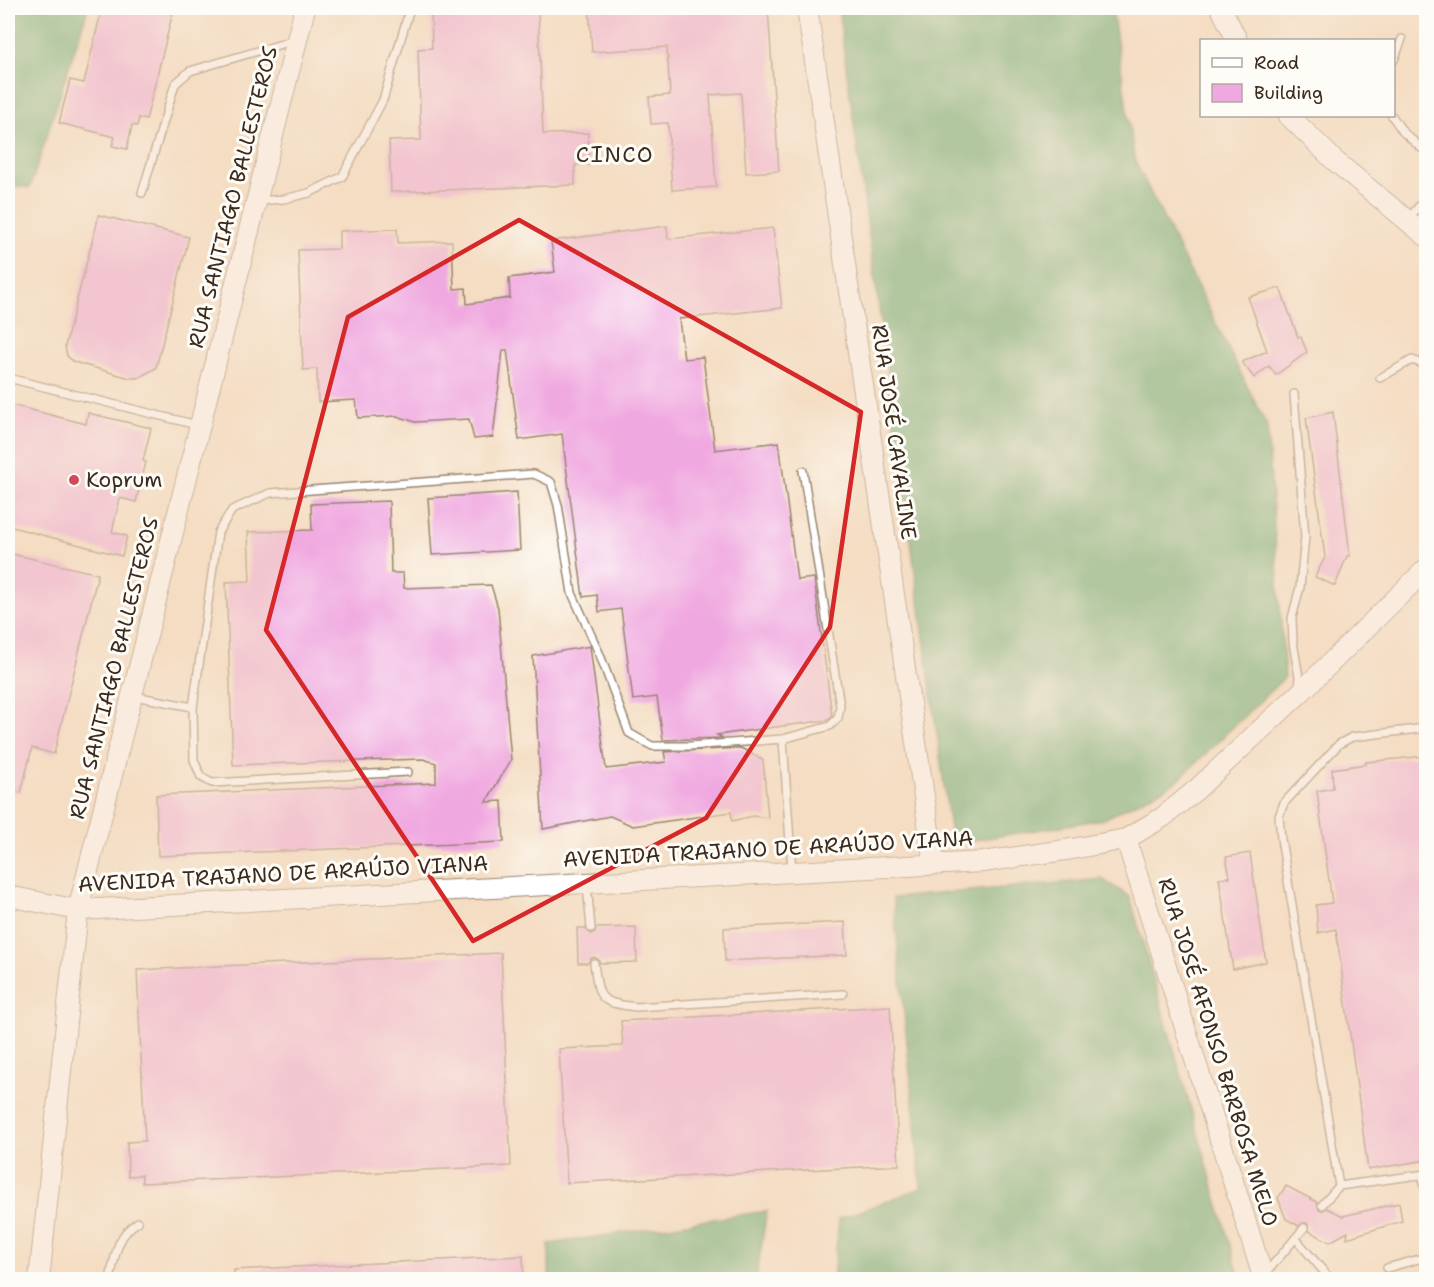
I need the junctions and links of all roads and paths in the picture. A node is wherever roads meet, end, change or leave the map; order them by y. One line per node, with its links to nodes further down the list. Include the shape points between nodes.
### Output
1 (305, 8): 5 (street, RUA SANTIAGO BALLESTEROS)
2 (410, 8): 14 (lane, via 382,100 342,177 309,193)
3 (807, 8): 31 (street, RUA JOSÉ CAVALINE)
4 (1221, 8): 6 (street)
5 (298, 39): 12 (lane, via 190,71 175,84); 14 (street, RUA SANTIAGO BALLESTEROS)
6 (1236, 39)
7 (1402, 39): 8 (lane)
8 (1395, 57)
9 (1290, 117): 15 (street, via 1335,161)
10 (1393, 117): 11 (lane)
11 (1426, 152)
12 (141, 193)
13 (1426, 198): 15 (lane)
14 (257, 201): 21 (street, RUA SANTIAGO BALLESTEROS)
15 (1407, 220): 16 (street)
16 (1426, 236)
17 (1426, 365): 19 (lane, via 1412,360)
18 (8, 378): 21 (lane)
19 (1380, 378)
20 (1294, 394): 24 (lane, via 1305,537 1292,618)
21 (200, 426): 25 (street, RUA SANTIAGO BALLESTEROS)
22 (803, 471): 28 (lane, via 840,706 838,718 830,726)
23 (1426, 569): 24 (street, AVENIDA TRAJANO DE ARAÚJO VIANA)
24 (1301, 692): 30 (street, AVENIDA TRAJANO DE ARAÚJO VIANA, via 1196,790)
25 (132, 696): 26 (lane); 35 (street, RUA SANTIAGO BALLESTEROS)
26 (194, 707): 28 (lane, via 218,532 232,510 270,493 534,474 551,482 572,593 629,733 652,746); 29 (lane, via 194,760 201,777 212,783)
27 (1426, 728): 40 (lane, via 1353,737 1339,744 1284,803 1279,816)
28 (783, 739): 32 (lane)
29 (408, 772)
30 (1126, 839): 31 (street, AVENIDA TRAJANO DE ARAÚJO VIANA, via 983,862); 48 (street, RUA JOSÉ AFONSO BARBOSA MELO)
31 (934, 864): 32 (street, AVENIDA TRAJANO DE ARAÚJO VIANA)
32 (792, 872): 33 (street, AVENIDA TRAJANO DE ARAÚJO VIANA)
33 (587, 883): 35 (street, AVENIDA TRAJANO DE ARAÚJO VIANA); 36 (lane)
34 (8, 896): 35 (street, AVENIDA TRAJANO DE ARAÚJO VIANA)
35 (78, 910): 49 (street, RUA SANTIAGO BALLESTEROS)
36 (591, 928)
37 (594, 963): 38 (lane, via 598,992 608,1003 636,1007)
38 (843, 994)
39 (1424, 1175): 40 (lane); 41 (lane)
40 (1340, 1186): 42 (lane)
41 (1426, 1193)
42 (1322, 1205)
43 (138, 1222): 50 (lane, via 127,1229 117,1246)
44 (1304, 1228): 45 (lane)
45 (1296, 1239): 48 (lane); 51 (lane)
46 (1426, 1257): 47 (lane)
47 (1387, 1268)
48 (1264, 1278)
49 (39, 1280)
50 (110, 1280)
51 (1331, 1280)

